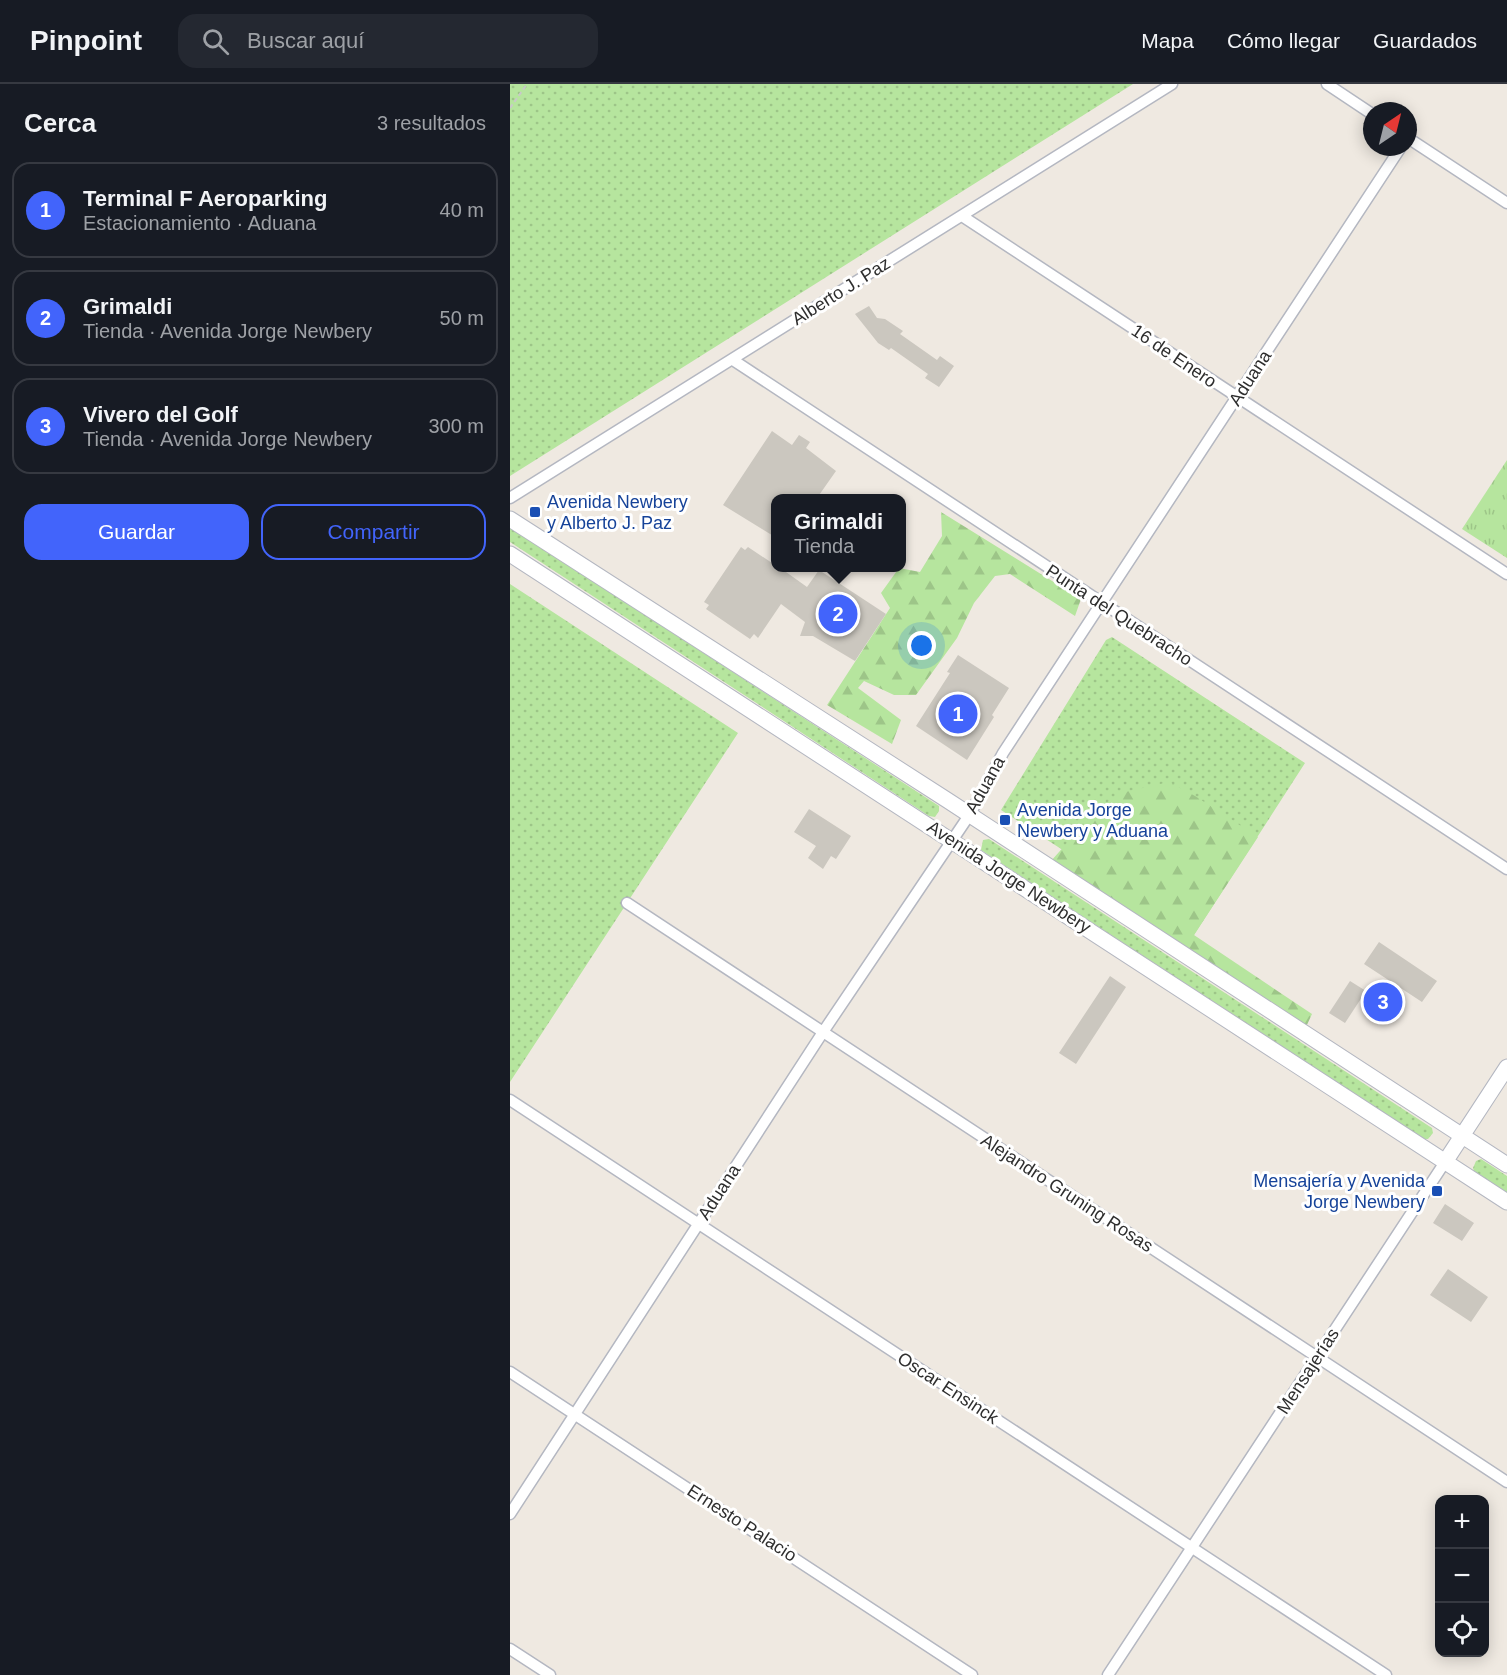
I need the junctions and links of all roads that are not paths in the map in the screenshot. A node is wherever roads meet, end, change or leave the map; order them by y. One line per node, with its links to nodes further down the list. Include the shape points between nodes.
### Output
1 (1172, 84): 7 (street, Alberto J. Paz)
2 (1327, 84): 3 (street)
3 (1363, 108)
4 (1417, 144): 6 (street)
5 (1395, 156): 9 (street, Aduana)
6 (1507, 203)
7 (962, 216): 8 (street, Alberto J. Paz); 9 (street, 16 de Enero)
8 (733, 360): 10 (street, Alberto J. Paz); 14 (street, Punta del Quebracho)
9 (1237, 398): 13 (street, 16 de Enero); 14 (street, Aduana)
10 (510, 498)
11 (510, 519): 15 (main road, Avenida Jorge Newbery)
12 (510, 554): 16 (main road, Avenida Jorge Newbery)
13 (1507, 574)
14 (1101, 603): 15 (street, Aduana, via 1003,753); 17 (street, Punta del Quebracho)
15 (970, 814): 16 (street, Aduana); 22 (main road, Avenida Jorge Newbery)
16 (953, 840): 19 (street, Aduana); 23 (main road, Avenida Jorge Newbery)
17 (1507, 869)
18 (627, 903): 19 (street, Alejandro Gruning Rosas)
19 (823, 1032): 26 (street, Aduana); 27 (street, Alejandro Gruning Rosas)
20 (1507, 1067): 22 (main road, Mensajerías)
21 (510, 1100): 26 (street, Oscar Ensinck)
22 (1462, 1136): 23 (main road, Mensajerías); 24 (main road, Avenida Jorge Newbery)
23 (1445, 1162): 25 (main road, Avenida Jorge Newbery); 27 (street, Mensajerías)
24 (1507, 1165)
25 (1507, 1202)
26 (699, 1224): 29 (street, Aduana); 32 (street, Oscar Ensinck)
27 (1317, 1357): 30 (street, Alejandro Gruning Rosas); 32 (street, Mensajerías)
28 (510, 1372): 29 (street, Ernesto Palacio)
29 (575, 1414): 31 (street, Aduana); 35 (street, Ernesto Palacio)
30 (1507, 1482)
31 (510, 1514)
32 (1192, 1548): 36 (street, Mensajerías); 37 (street, Oscar Ensinck)
33 (510, 1649): 34 (street)
34 (550, 1675)
35 (972, 1675)
36 (1108, 1675)
37 (1386, 1675)

